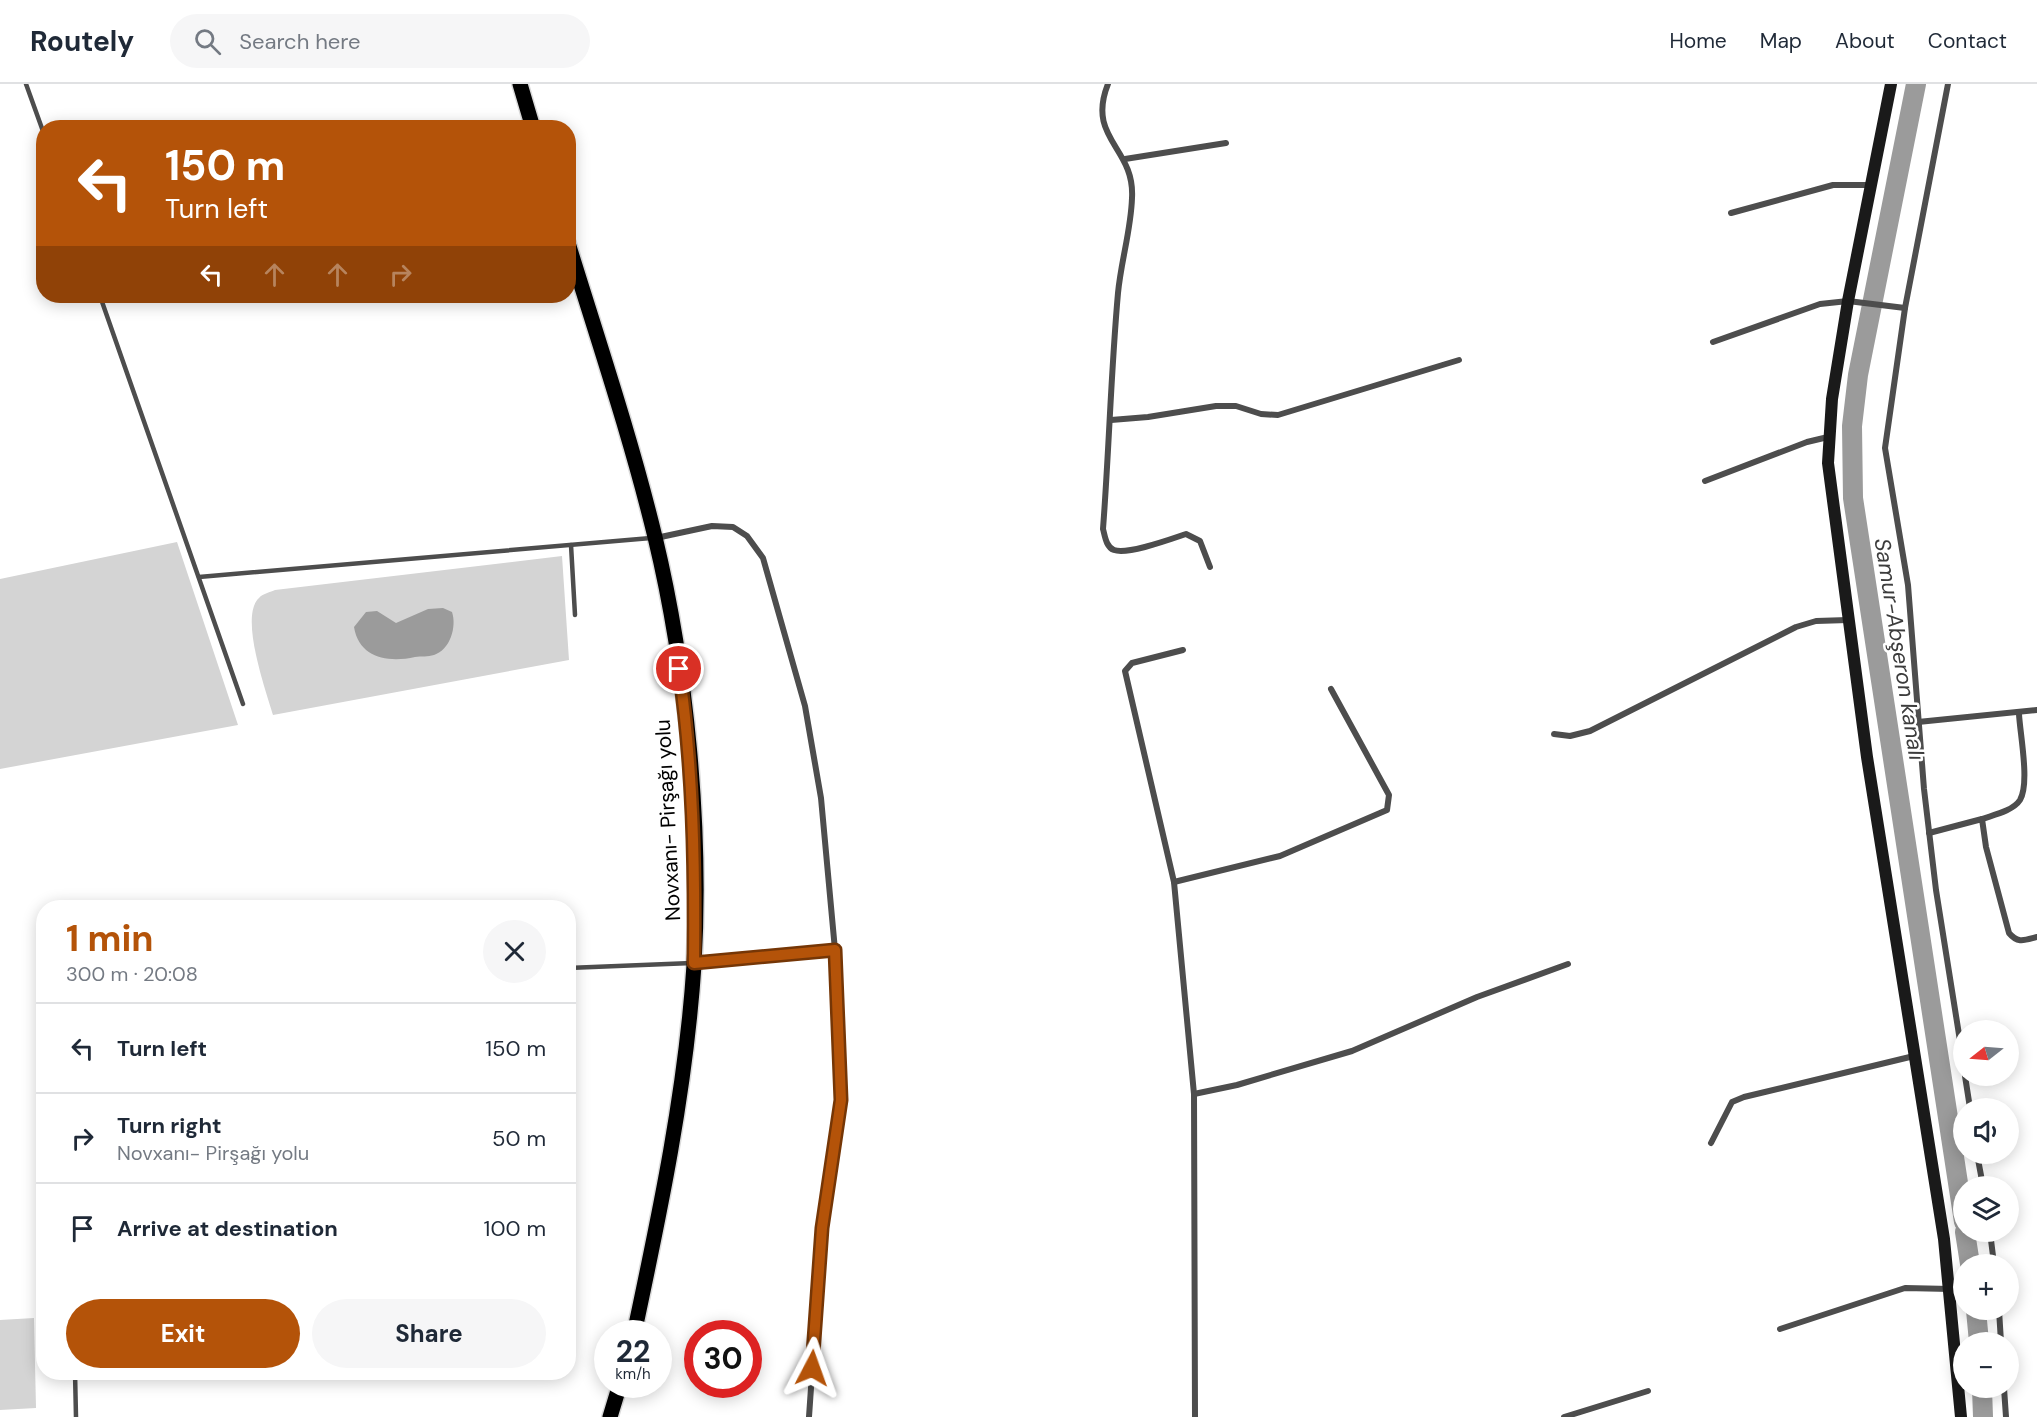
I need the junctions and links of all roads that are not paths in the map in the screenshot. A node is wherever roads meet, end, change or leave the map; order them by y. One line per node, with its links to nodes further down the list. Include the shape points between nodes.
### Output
1 (26, 84): 6 (lane)
2 (520, 84): 7 (main road)
3 (1108, 84): 9 (street, via 1100,113 1104,130)
4 (1891, 84): 10 (street)
5 (1948, 84): 15 (street)
6 (39, 120)
7 (531, 120)
8 (1226, 143): 9 (street)
9 (1125, 159): 18 (street, via 1132,198 1118,292)
10 (1869, 184): 11 (street, via 1833,185); 13 (street)
11 (1731, 213)
12 (576, 270): 21 (main road, Novxanı- Pirşağı yolu)
13 (1848, 301): 15 (street); 16 (street, via 1801,309); 19 (street)
14 (102, 303): 24 (lane)
15 (1905, 308): 32 (street, via 1885,448 1908,585)
16 (1713, 342)
17 (1459, 360): 18 (street, via 1278,415 1216,406)
18 (1111, 420): 23 (street, via 1103,529 1108,545 1115,550 1130,550 1186,534 1200,541)
19 (1828, 436): 20 (street); 26 (street, via 1829,486)
20 (1705, 481)
21 (656, 538): 22 (lane); 38 (street, via 712,526 733,527 747,536 763,558 805,706 821,798); 39 (main road, Novxanı- Pirşağı yolu, via 685,709 694,846)
22 (571, 545): 24 (lane); 25 (lane)
23 (1210, 567)
24 (200, 578): 29 (lane)
25 (576, 615)
26 (1849, 620): 33 (street, via 1816,621 1796,627 1590,730 1570,736); 43 (street)
27 (1183, 650): 36 (street, via 1132,663 1125,671)
28 (1330, 689): 36 (street, via 1389,795 1387,810 1280,856)
29 (243, 704)
30 (2037, 710): 31 (street)
31 (2019, 714): 32 (street); 34 (street, via 2024,778 2020,799 2011,808)
32 (1918, 722): 35 (street)
33 (1554, 734)
34 (1982, 819): 35 (street); 37 (street, via 2009,933 2022,941)
35 (1929, 833): 42 (street)
36 (1173, 882): 44 (street)
37 (2037, 937)
38 (835, 950): 39 (street); 55 (street, via 841,1100 822,1228)
39 (694, 963): 41 (lane); 47 (main road, Novxanı- Pirşağı yolu, via 679,1096)
40 (1568, 964): 44 (street, via 1477,997 1352,1051)
41 (576, 968)
42 (1957, 1020)
43 (1915, 1056): 45 (street, via 1732,1102); 46 (street)
44 (1194, 1094): 56 (street)
45 (1711, 1143)
46 (1950, 1289): 48 (street, via 1905,1288); 58 (street)
47 (637, 1320)
48 (1780, 1329)
49 (75, 1380): 53 (lane)
50 (1648, 1391): 57 (street)
51 (616, 1398): 54 (main road)
52 (2005, 1398): 59 (street)
53 (76, 1417)
54 (610, 1417)
55 (809, 1417)
56 (1195, 1417)
57 (1564, 1417)
58 (1961, 1417)
59 (2006, 1417)

